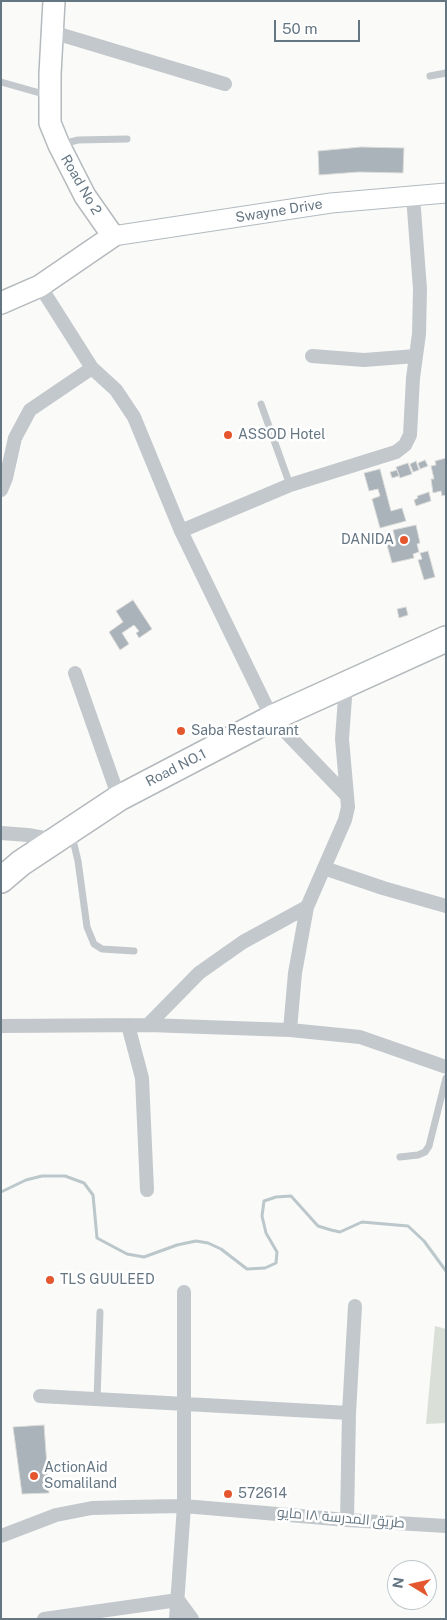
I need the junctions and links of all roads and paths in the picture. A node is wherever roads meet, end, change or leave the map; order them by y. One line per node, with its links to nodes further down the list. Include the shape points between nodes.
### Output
1 (54, 1): 2 (main road, Road No 2)
2 (52, 32): 6 (street); 7 (main road, Road No 2)
3 (446, 73): 4 (lane)
4 (430, 76)
5 (1, 82): 7 (lane)
6 (225, 84)
7 (50, 96): 9 (main road, Road No 2, via 50,123)
8 (127, 139): 9 (lane, via 78,140)
9 (59, 145): 12 (main road, Road No 2, via 85,196)
10 (446, 193): 11 (main road, Swayne Drive)
11 (413, 196): 12 (main road, Swayne Drive, via 331,203); 16 (street, via 420,289)
12 (113, 236): 13 (main road)
13 (40, 286): 14 (main road); 17 (street)
14 (1, 303)
15 (312, 356): 16 (street, via 364,360)
16 (416, 356): 19 (street, via 410,435 404,445 396,452)
17 (92, 368): 20 (street, via 30,410 15,438); 21 (street, via 116,390 134,417)
18 (261, 404): 19 (lane)
19 (290, 485): 21 (street)
20 (1, 490)
21 (181, 531): 25 (street)
22 (446, 640): 24 (highway, Road NO.1)
23 (75, 673): 27 (street)
24 (346, 684): 25 (highway, Road NO.1); 26 (street, via 342,739)
25 (272, 718): 26 (street); 27 (highway, Road NO.1)
26 (346, 796): 30 (street, via 345,820)
27 (119, 798): 29 (highway, Road NO.1)
28 (1, 833): 29 (street)
29 (63, 835): 31 (highway, Road NO.1); 34 (lane, via 78,861 86,927 94,944 102,949)
30 (324, 868): 32 (street); 33 (street)
31 (1, 880)
32 (446, 906)
33 (307, 907): 36 (street, via 243,942 199,973); 38 (street, via 295,973)
34 (134, 950)
35 (128, 1025): 36 (street); 37 (street); 42 (street, via 142,1078)
36 (148, 1025): 38 (street)
37 (1, 1026)
38 (290, 1030): 39 (street, via 360,1038)
39 (446, 1067)
40 (446, 1078): 41 (lane, via 429,1146 418,1155)
41 (400, 1157)
42 (147, 1190)
43 (184, 1292): 48 (street)
44 (355, 1306): 49 (street)
45 (100, 1312): 47 (lane)
46 (40, 1396): 47 (street)
47 (96, 1399): 48 (street)
48 (184, 1403): 49 (street); 50 (street)
49 (349, 1412): 51 (street)
50 (184, 1506): 51 (street, طريق المدرسة ١٨ مايو); 53 (street, طريق المدرسة ١٨ مايو, via 92,1508 56,1515); 54 (street)
51 (347, 1520): 52 (street, طريق المدرسة ١٨ مايو)
52 (446, 1526)
53 (1, 1536)
54 (178, 1600): 55 (street); 56 (street); 57 (street)
55 (44, 1619)
56 (176, 1619)
57 (192, 1619)

